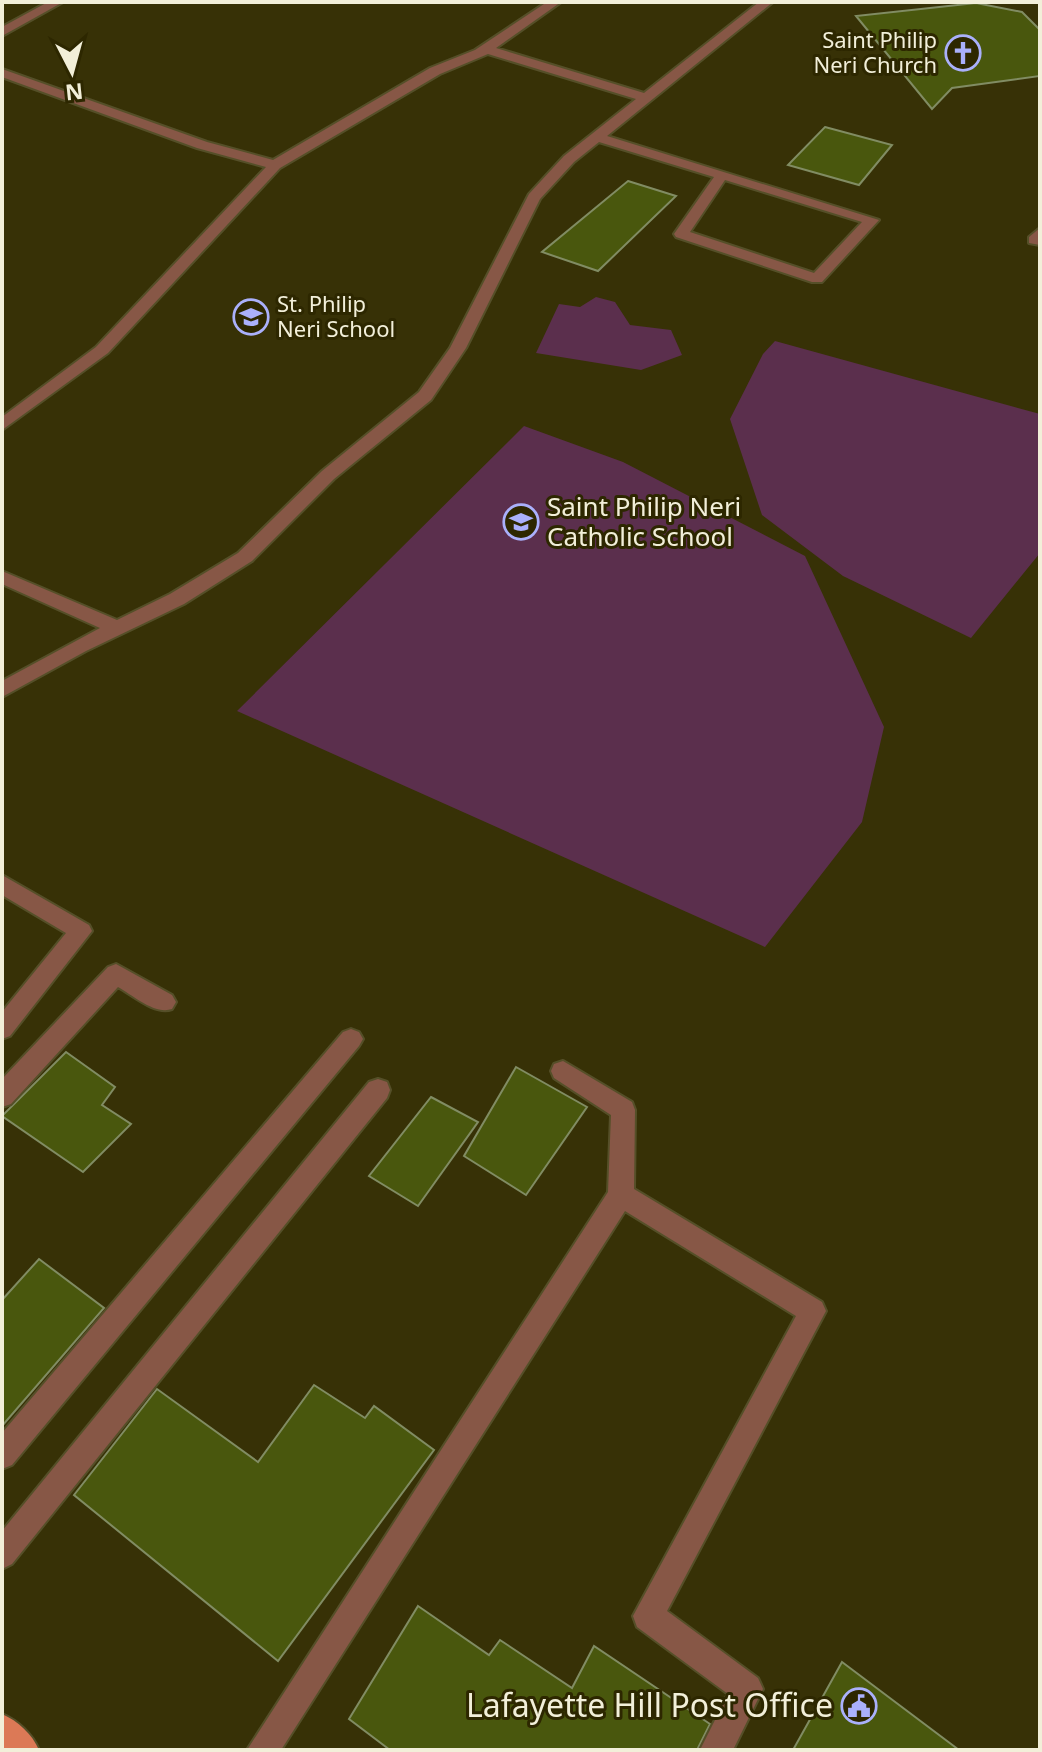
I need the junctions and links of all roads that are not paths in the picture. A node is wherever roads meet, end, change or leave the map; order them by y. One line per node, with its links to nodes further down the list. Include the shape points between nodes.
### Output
1 (57, 2): 4 (street)
2 (555, 2): 5 (street)
3 (767, 2): 7 (street)
4 (2, 32)
5 (486, 49): 7 (street); 9 (street, via 435,71)
6 (2, 73): 9 (street, via 202,145)
7 (646, 98): 8 (street)
8 (597, 137): 10 (street); 15 (street, via 534,197 458,348 425,396 328,475 245,557)
9 (275, 165): 13 (street, via 102,350)
10 (722, 175): 10 (street, via 857,216 872,220 817,279 681,234)
11 (1040, 232): 12 (street, via 1034,240)
12 (1040, 241)
13 (2, 425)
14 (2, 577): 15 (street)
15 (118, 628): 16 (street)
16 (2, 690)
17 (2, 884): 19 (street, via 81,931)
18 (164, 1002): 23 (street, via 116,974)
19 (2, 1029)
20 (351, 1039): 25 (street)
21 (563, 1071): 24 (street, via 623,1110)
22 (378, 1090): 26 (street)
23 (2, 1096)
24 (621, 1195): 29 (street); 30 (street, via 813,1311 648,1616 747,1689)
25 (2, 1455)
26 (2, 1554)
27 (2, 1730): 28 (main road)
28 (23, 1750)
29 (263, 1750)
30 (716, 1750)

